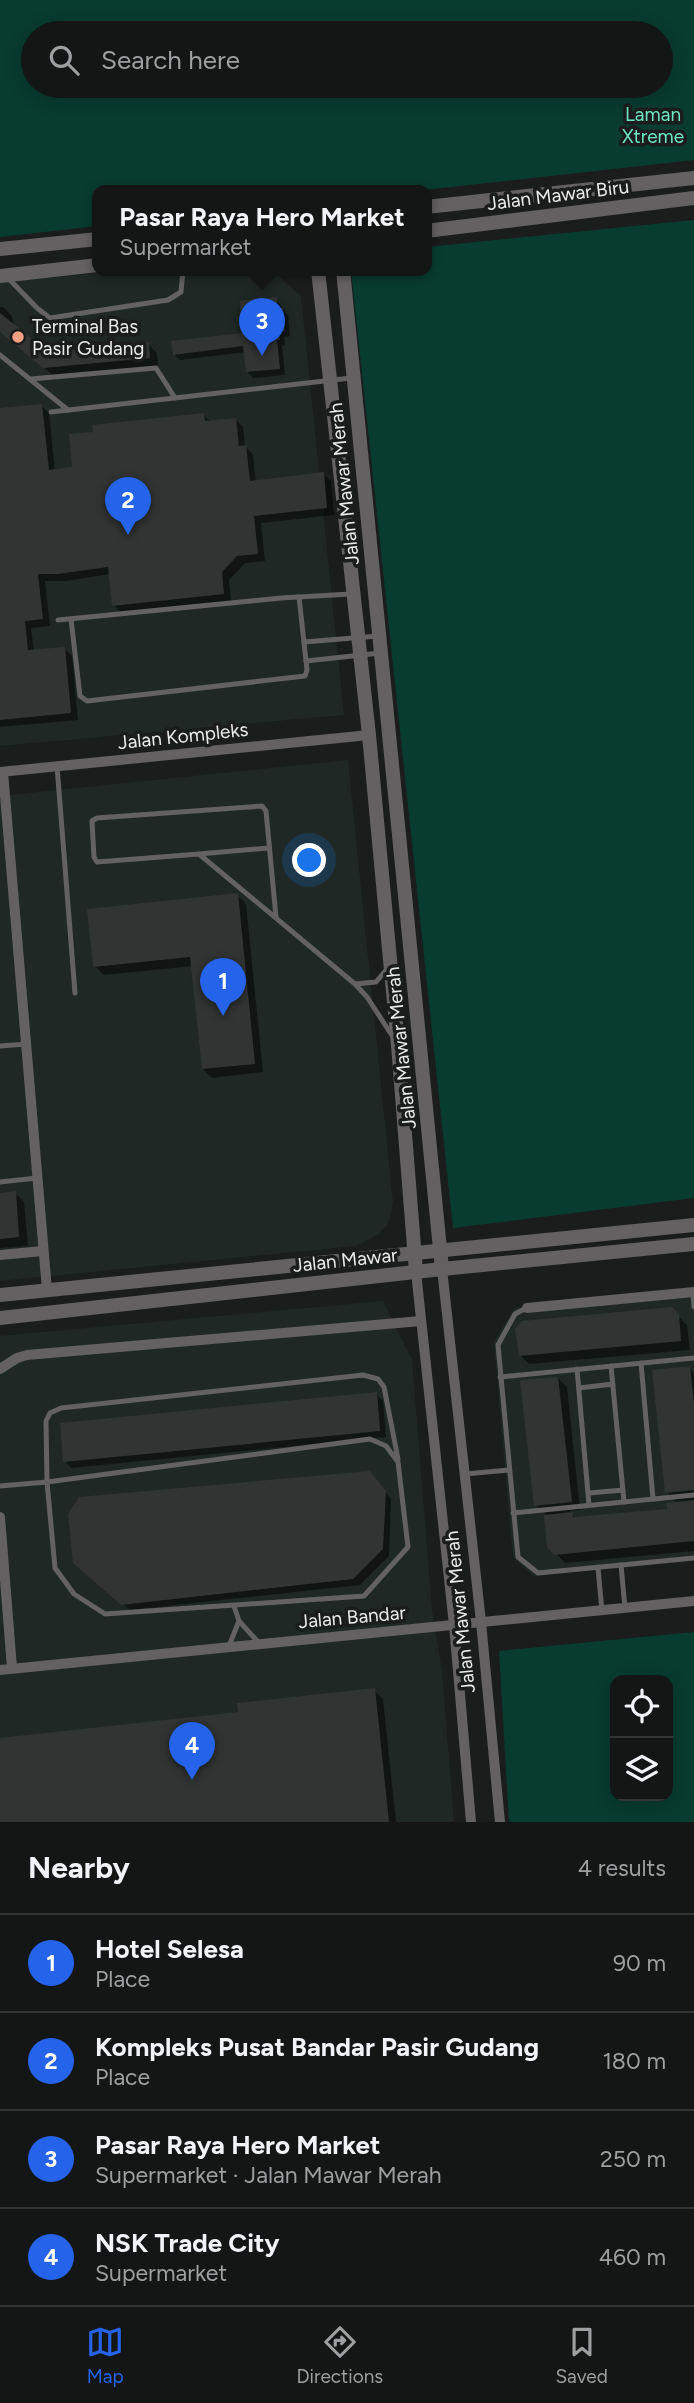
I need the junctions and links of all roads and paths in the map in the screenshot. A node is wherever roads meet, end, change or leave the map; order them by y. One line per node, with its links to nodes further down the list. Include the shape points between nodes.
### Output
1 (694, 178): 3 (street, Jalan Mawar Biru)
2 (694, 198): 4 (street, Jalan Mawar Biru)
3 (432, 206)
4 (432, 229)
5 (92, 240): 6 (street)
6 (0, 249)
7 (92, 266): 8 (street)
8 (3, 275): 9 (lane, via 50,318 168,300 181,292)
9 (182, 276)
10 (319, 276): 15 (street, Jalan Mawar Merah)
11 (344, 276): 13 (street, Jalan Mawar Merah)
12 (0, 355): 14 (lane)
13 (353, 378): 15 (lane); 23 (street, Jalan Mawar Merah)
14 (31, 379): 16 (lane, via 156,368); 17 (lane)
15 (330, 381): 16 (lane); 19 (street, Jalan Mawar Merah)
16 (176, 398): 17 (lane)
17 (68, 410): 18 (lane)
18 (51, 412)
19 (352, 594): 20 (lane); 24 (street, Jalan Mawar Merah)
20 (299, 597): 21 (lane); 25 (lane)
21 (71, 619): 22 (lane); 28 (lane, via 84,701 302,677 307,673)
22 (58, 621)
23 (379, 636): 24 (lane); 26 (street, Jalan Mawar Merah)
24 (358, 638): 25 (lane); 27 (street, Jalan Mawar Merah)
25 (304, 642): 28 (lane)
26 (380, 653): 27 (lane); 48 (street, Jalan Mawar Merah)
27 (359, 656): 28 (lane); 29 (street, Jalan Mawar Merah)
28 (306, 661)
29 (369, 735): 30 (street, Jalan Kompleks); 37 (street, Jalan Mawar Merah)
30 (57, 766): 31 (street, Jalan Kompleks); 39 (lane)
31 (1, 772): 32 (street)
32 (3, 809): 35 (street)
33 (269, 848): 34 (lane); 34 (lane, via 262,806 92,821 97,862); 36 (lane)
34 (199, 854): 36 (lane)
35 (6, 880): 40 (street)
36 (276, 916): 38 (lane)
37 (390, 965): 38 (lane, via 376,982); 41 (street, Jalan Mawar Merah)
38 (355, 984): 41 (lane)
39 (75, 993)
40 (26, 1044): 42 (lane); 43 (street)
41 (398, 1045): 49 (street, Jalan Mawar Merah)
42 (0, 1046)
43 (37, 1178): 44 (lane); 47 (street)
44 (0, 1182)
45 (694, 1225): 48 (street, Jalan Mawar)
46 (694, 1244): 51 (street, Jalan Mawar)
47 (43, 1251): 50 (street); 53 (street)
48 (441, 1251): 49 (street, Jalan Mawar); 51 (street, Jalan Mawar Merah)
49 (414, 1253): 52 (street, Jalan Mawar Merah); 53 (street, Jalan Mawar)
50 (0, 1255)
51 (442, 1269): 52 (street, Jalan Mawar); 70 (street, Jalan Mawar Merah)
52 (416, 1272): 58 (street, Jalan Mawar); 59 (street, Jalan Mawar Merah)
53 (47, 1290): 55 (street, Jalan Mawar)
54 (693, 1292): 56 (lane); 57 (street)
55 (0, 1295)
56 (694, 1307)
57 (527, 1308): 65 (lane, via 515,1314 499,1339)
58 (0, 1318)
59 (421, 1321): 63 (street, via 27,1355); 90 (street, Jalan Mawar Merah)
60 (694, 1358): 61 (lane)
61 (641, 1363): 62 (lane); 76 (lane)
62 (611, 1366): 64 (lane); 66 (lane)
63 (0, 1369)
64 (577, 1369): 65 (lane); 67 (lane)
65 (500, 1377): 69 (lane)
66 (613, 1384): 67 (lane); 73 (lane)
67 (579, 1388): 74 (lane)
68 (398, 1462): 71 (lane, via 386,1446 370,1439); 71 (lane, via 384,1387 378,1379 363,1375 61,1408 46,1421); 85 (lane, via 408,1548 364,1596)
69 (509, 1470): 70 (lane); 79 (lane)
70 (465, 1474): 89 (street, Jalan Mawar Merah)
71 (47, 1482): 72 (lane); 85 (lane, via 55,1568 75,1594 105,1614)
72 (0, 1486)
73 (623, 1490): 74 (lane); 77 (lane)
74 (589, 1493): 78 (lane)
75 (694, 1495): 76 (lane)
76 (653, 1499): 77 (lane)
77 (624, 1502): 78 (lane)
78 (589, 1505): 79 (lane)
79 (513, 1513): 83 (lane, via 517,1555 533,1571)
80 (0, 1517): 93 (street)
81 (694, 1558): 82 (lane)
82 (621, 1566): 83 (lane); 86 (lane)
83 (598, 1568): 87 (lane)
84 (694, 1601): 86 (street, Jalan Bandar)
85 (234, 1606): 88 (lane)
86 (625, 1609): 87 (street, Jalan Bandar)
87 (602, 1611): 89 (street, Jalan Bandar)
88 (239, 1621): 91 (lane); 92 (lane)
89 (481, 1622): 90 (street, Jalan Bandar); 96 (street, Jalan Mawar Merah)
90 (454, 1625): 91 (street, Jalan Bandar); 95 (street, Jalan Mawar Merah)
91 (259, 1643): 92 (street, Jalan Bandar)
92 (229, 1646): 93 (street, Jalan Bandar)
93 (12, 1668): 94 (street, Jalan Bandar)
94 (0, 1670)
95 (471, 1822)
96 (500, 1822)

